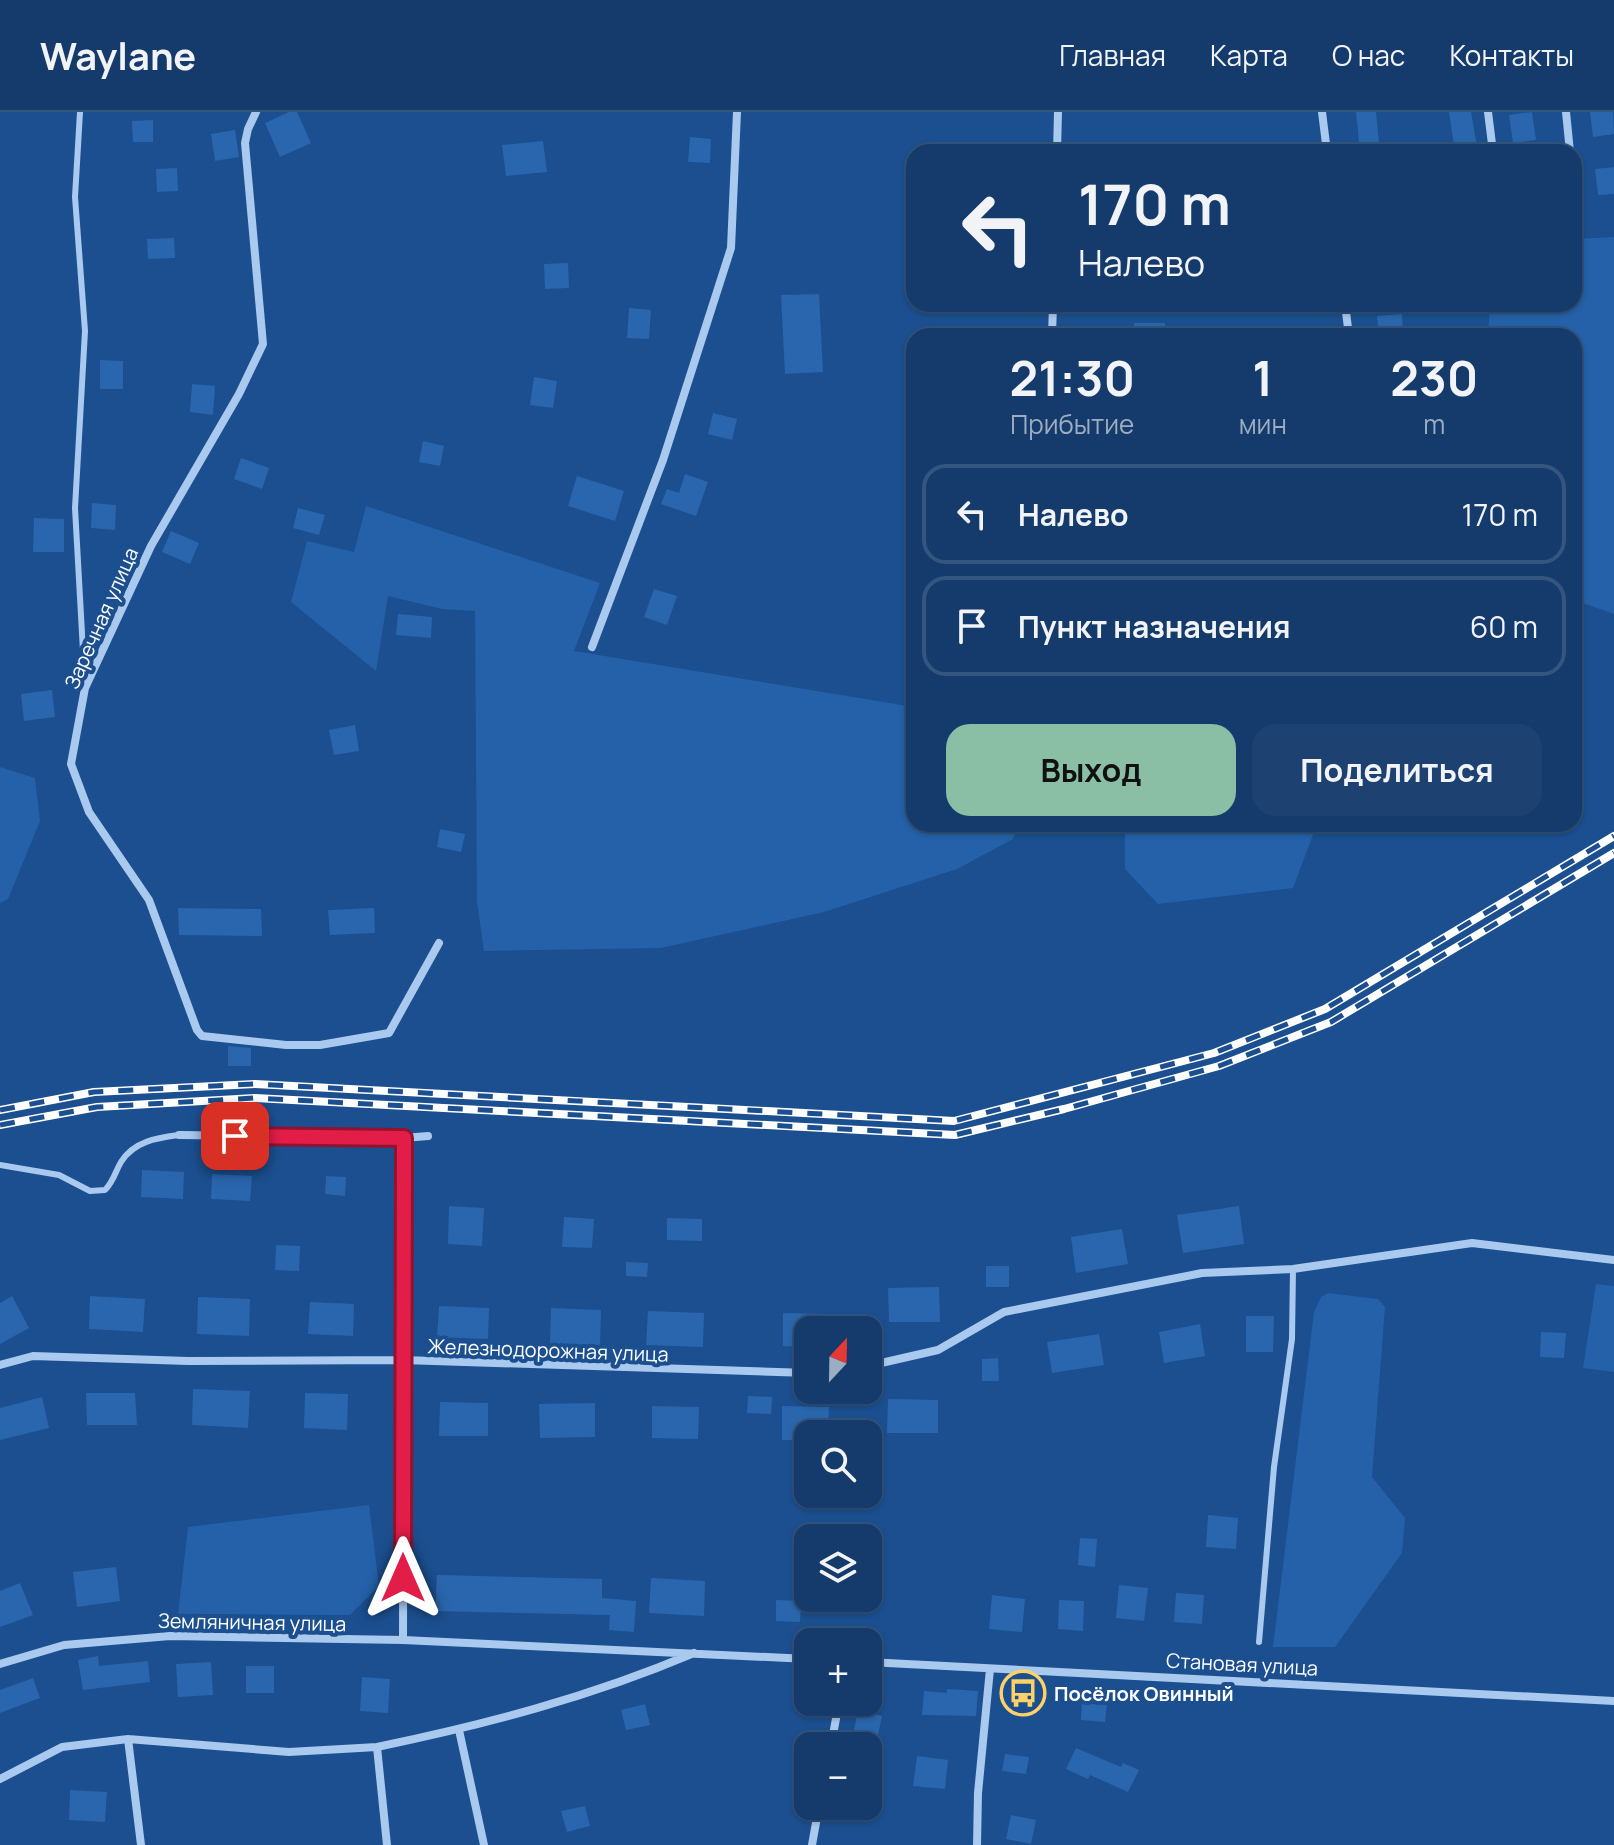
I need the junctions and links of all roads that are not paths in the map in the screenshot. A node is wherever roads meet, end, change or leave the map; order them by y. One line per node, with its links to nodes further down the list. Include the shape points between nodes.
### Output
1 (80, 112): 13 (lane, via 75,197 85,331 75,508)
2 (256, 112): 13 (street, Заречная улица, via 245,143 263,344 151,546)
3 (737, 112): 12 (street, via 731,248 663,460)
4 (1058, 112): 8 (street)
5 (1322, 112): 9 (street)
6 (1488, 112): 10 (street)
7 (1566, 112): 11 (street)
8 (1057, 144)
9 (1326, 144)
10 (1492, 144)
11 (1569, 144)
12 (592, 647)
13 (85, 688): 14 (street, Заречная улица, via 71,764 89,812 149,900 202,1036 297,1045 389,1033)
14 (439, 943)
15 (179, 1135): 17 (street); 18 (lane, via 157,1136 132,1149 105,1190 90,1191 59,1175)
16 (428, 1136): 17 (street)
17 (404, 1138): 21 (street)
18 (0, 1165)
19 (1614, 1260): 20 (street, via 1472,1243)
20 (1293, 1269): 22 (street, via 1202,1273 1004,1312 938,1350); 26 (lane, via 1292,1339 1274,1467)
21 (403, 1360): 23 (street, Железнодорожная улица, via 33,1356); 24 (street, Железнодорожная улица); 25 (street)
22 (882, 1363)
23 (0, 1365)
24 (794, 1373)
25 (403, 1640): 27 (street, Земляничная улица); 30 (street, Земляничная улица, via 101,1639)
26 (1259, 1642)
27 (698, 1652): 28 (street); 33 (street, via 620,1684)
28 (794, 1658)
29 (882, 1663): 31 (street, Становая улица)
30 (0, 1664)
31 (990, 1669): 32 (street, Становая улица); 42 (street)
32 (1614, 1701)
33 (459, 1730): 35 (street); 40 (street)
34 (128, 1739): 35 (street, via 289,1752); 36 (street, via 62,1747); 38 (street)
35 (377, 1747): 39 (street)
36 (0, 1779)
37 (816, 1820): 41 (street)
38 (141, 1845)
39 (387, 1845)
40 (484, 1845)
41 (812, 1845)
42 (977, 1845)

